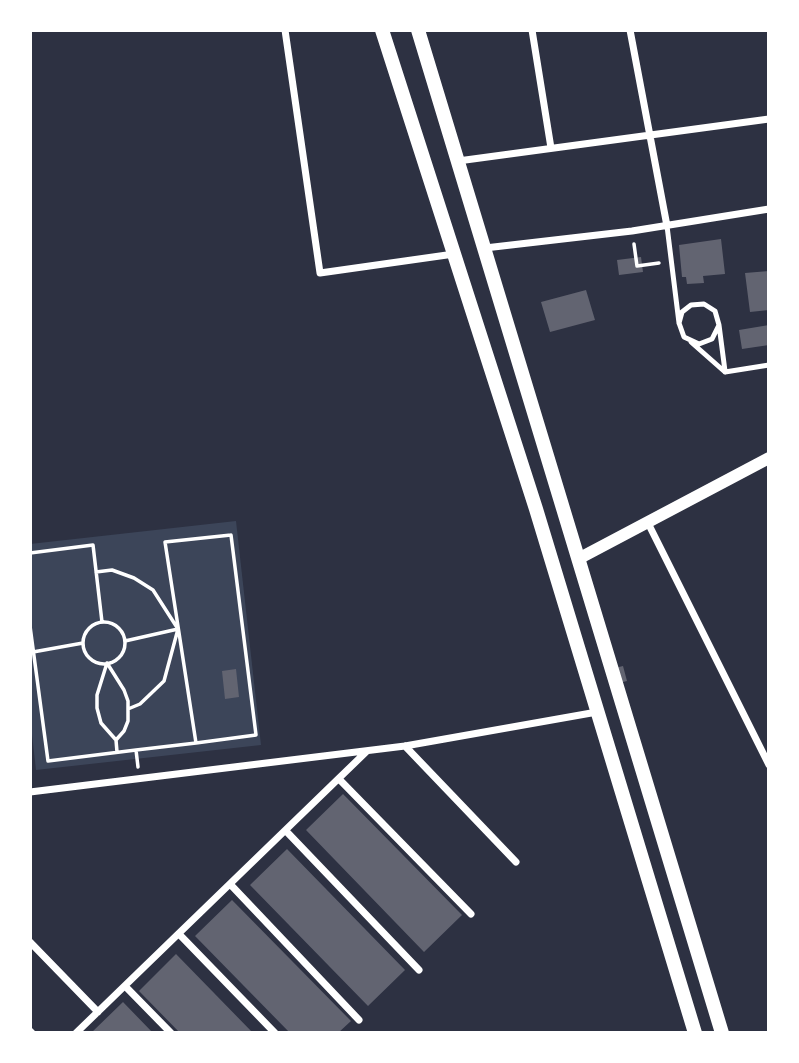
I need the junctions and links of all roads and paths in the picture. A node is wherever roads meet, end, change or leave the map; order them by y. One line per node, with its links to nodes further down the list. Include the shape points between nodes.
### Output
1 (285, 30): 13 (street, via 320,273)
2 (382, 30): 13 (main road)
3 (418, 30): 9 (main road)
4 (532, 30): 8 (street)
5 (630, 30): 7 (street)
6 (769, 119): 7 (street)
7 (650, 135): 8 (street); 11 (street)
8 (551, 148): 9 (street)
9 (457, 161): 12 (main road)
10 (769, 209): 11 (street)
11 (667, 226): 12 (street); 16 (lane)
12 (484, 248): 26 (main road)
13 (454, 254): 27 (main road)
14 (636, 257): 15 (path, via 637,266)
15 (642, 265)
16 (677, 301): 17 (lane); 18 (lane)
17 (691, 305): 18 (lane, via 682,312); 19 (lane, via 704,304 715,311)
18 (679, 323): 20 (lane)
19 (719, 325): 20 (lane, via 712,339 699,344); 22 (lane)
20 (684, 337): 22 (lane)
21 (769, 365): 22 (lane)
22 (726, 372)
23 (769, 458): 24 (street)
24 (648, 523): 26 (street); 45 (street)
25 (30, 553): 28 (path, via 93,545)
26 (578, 559): 27 (main road); 36 (main road)
27 (554, 567): 38 (main road)
28 (96, 572): 29 (path); 31 (path, via 112,570 153,590)
29 (102, 622): 32 (path, via 120,629); 33 (path, via 87,631)
30 (30, 626): 34 (path)
31 (178, 629): 32 (path); 37 (path, via 164,681); 40 (path); 40 (path, via 165,542 231,535 256,735)
32 (125, 641): 35 (path, via 118,658)
33 (83, 643): 34 (path); 35 (path, via 88,656)
34 (33, 652): 44 (path, via 48,761)
35 (107, 663): 37 (path, via 124,690); 39 (path, via 97,708 101,723)
36 (622, 705): 38 (main road); 63 (main road)
37 (128, 709): 39 (path, via 124,731)
38 (598, 712): 41 (street); 62 (main road)
39 (116, 740): 44 (path)
40 (196, 743): 42 (path)
41 (405, 746): 43 (street); 50 (street)
42 (136, 750): 44 (path); 46 (path)
43 (367, 751): 46 (street); 47 (street)
44 (117, 752)
45 (769, 765)
46 (140, 779): 48 (street)
47 (339, 779): 49 (street); 52 (street)
48 (30, 792)
49 (286, 831): 51 (street); 55 (street)
50 (516, 862)
51 (230, 884): 53 (street); 58 (street)
52 (471, 914)
53 (179, 934): 56 (street); 61 (street)
54 (30, 942): 57 (street)
55 (419, 970)
56 (125, 986): 57 (street); 60 (street)
57 (98, 1012): 59 (street)
58 (359, 1020)
59 (76, 1033)
60 (171, 1033)
61 (275, 1033)
62 (695, 1033)
63 (722, 1033)

